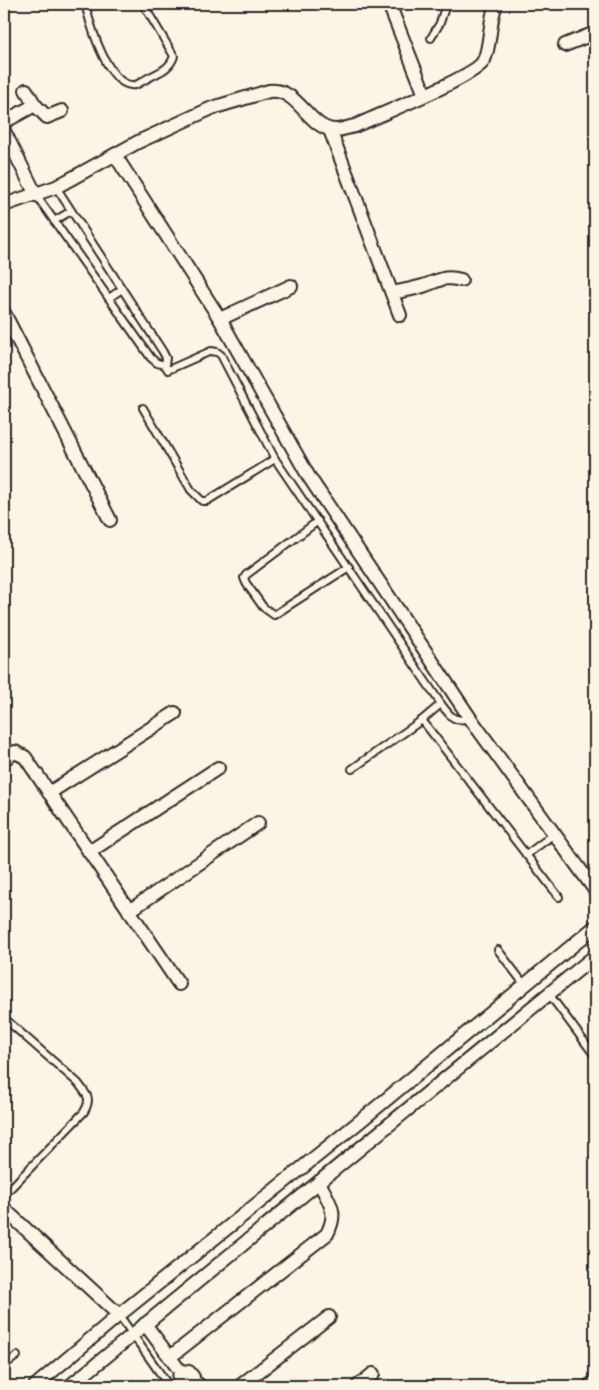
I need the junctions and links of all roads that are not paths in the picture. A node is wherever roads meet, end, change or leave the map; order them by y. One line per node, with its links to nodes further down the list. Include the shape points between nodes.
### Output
1 (85, 4): 2 (lane, via 100,49 112,72 125,84 135,85 168,68 174,56)
2 (143, 4)
3 (389, 4): 10 (street)
4 (446, 4): 7 (lane)
5 (496, 4): 10 (street, via 482,65)
6 (595, 33): 8 (street)
7 (431, 38)
8 (565, 45)
9 (26, 90): 11 (street)
10 (425, 95): 14 (street, via 355,126)
11 (35, 105): 12 (street, via 47,117); 13 (street)
12 (62, 111)
13 (4, 122)
14 (330, 130): 16 (street, via 318,124 286,93 277,90 212,108); 25 (street)
15 (4, 131): 18 (street)
16 (115, 155): 17 (street); 29 (street)
17 (56, 187): 18 (street); 20 (lane)
18 (36, 195): 19 (street); 21 (lane)
19 (4, 206)
20 (71, 211): 21 (lane); 24 (lane)
21 (54, 221): 26 (lane)
22 (461, 280): 25 (street, via 445,278)
23 (291, 286): 29 (street)
24 (122, 289): 26 (lane); 30 (lane, via 163,352 166,358)
25 (392, 293): 28 (street)
26 (108, 298): 30 (lane, via 151,358)
27 (4, 313): 33 (street)
28 (400, 315)
29 (220, 319): 38 (street, via 309,477)
30 (164, 365): 32 (lane, via 168,370 217,352)
31 (143, 408): 32 (lane, via 190,490 202,501)
32 (275, 459): 34 (lane)
33 (110, 520)
34 (318, 521): 35 (lane); 35 (lane, via 246,575 246,583 263,608 274,615)
35 (349, 567): 36 (lane)
36 (441, 704): 38 (lane, via 455,719); 39 (lane)
37 (175, 713): 43 (street)
38 (470, 718): 45 (street)
39 (422, 720): 42 (lane); 47 (lane)
40 (4, 759): 43 (street, via 15,752 22,754)
41 (218, 768): 46 (street)
42 (352, 769)
43 (49, 792): 46 (street)
44 (258, 823): 50 (street)
45 (554, 834): 47 (lane); 48 (street)
46 (89, 852): 50 (street)
47 (526, 855): 49 (lane)
48 (595, 890)
49 (559, 897)
50 (129, 911): 54 (street)
51 (595, 926): 55 (street)
52 (498, 950): 55 (lane)
53 (595, 956): 56 (street)
54 (179, 984)
55 (524, 984): 62 (street)
56 (549, 994): 58 (lane); 59 (street)
57 (4, 1018): 60 (lane, via 78,1084 88,1096 89,1103)
58 (595, 1056)
59 (319, 1182): 64 (street); 67 (street, via 332,1208 333,1222 327,1234)
60 (4, 1195)
61 (4, 1209): 62 (street)
62 (120, 1316): 65 (lane); 72 (street)
63 (329, 1317): 75 (street)
64 (145, 1324): 65 (street); 67 (street)
65 (131, 1331): 73 (street, via 84,1379); 74 (lane)
66 (17, 1356): 68 (lane)
67 (170, 1357): 71 (street, via 180,1371 179,1379)
68 (4, 1365)
69 (373, 1374): 76 (street)
70 (595, 1382): 77 (street)
71 (193, 1383)
72 (35, 1386)
73 (70, 1386)
74 (169, 1386)
75 (240, 1386)
76 (358, 1386)
77 (589, 1386)

